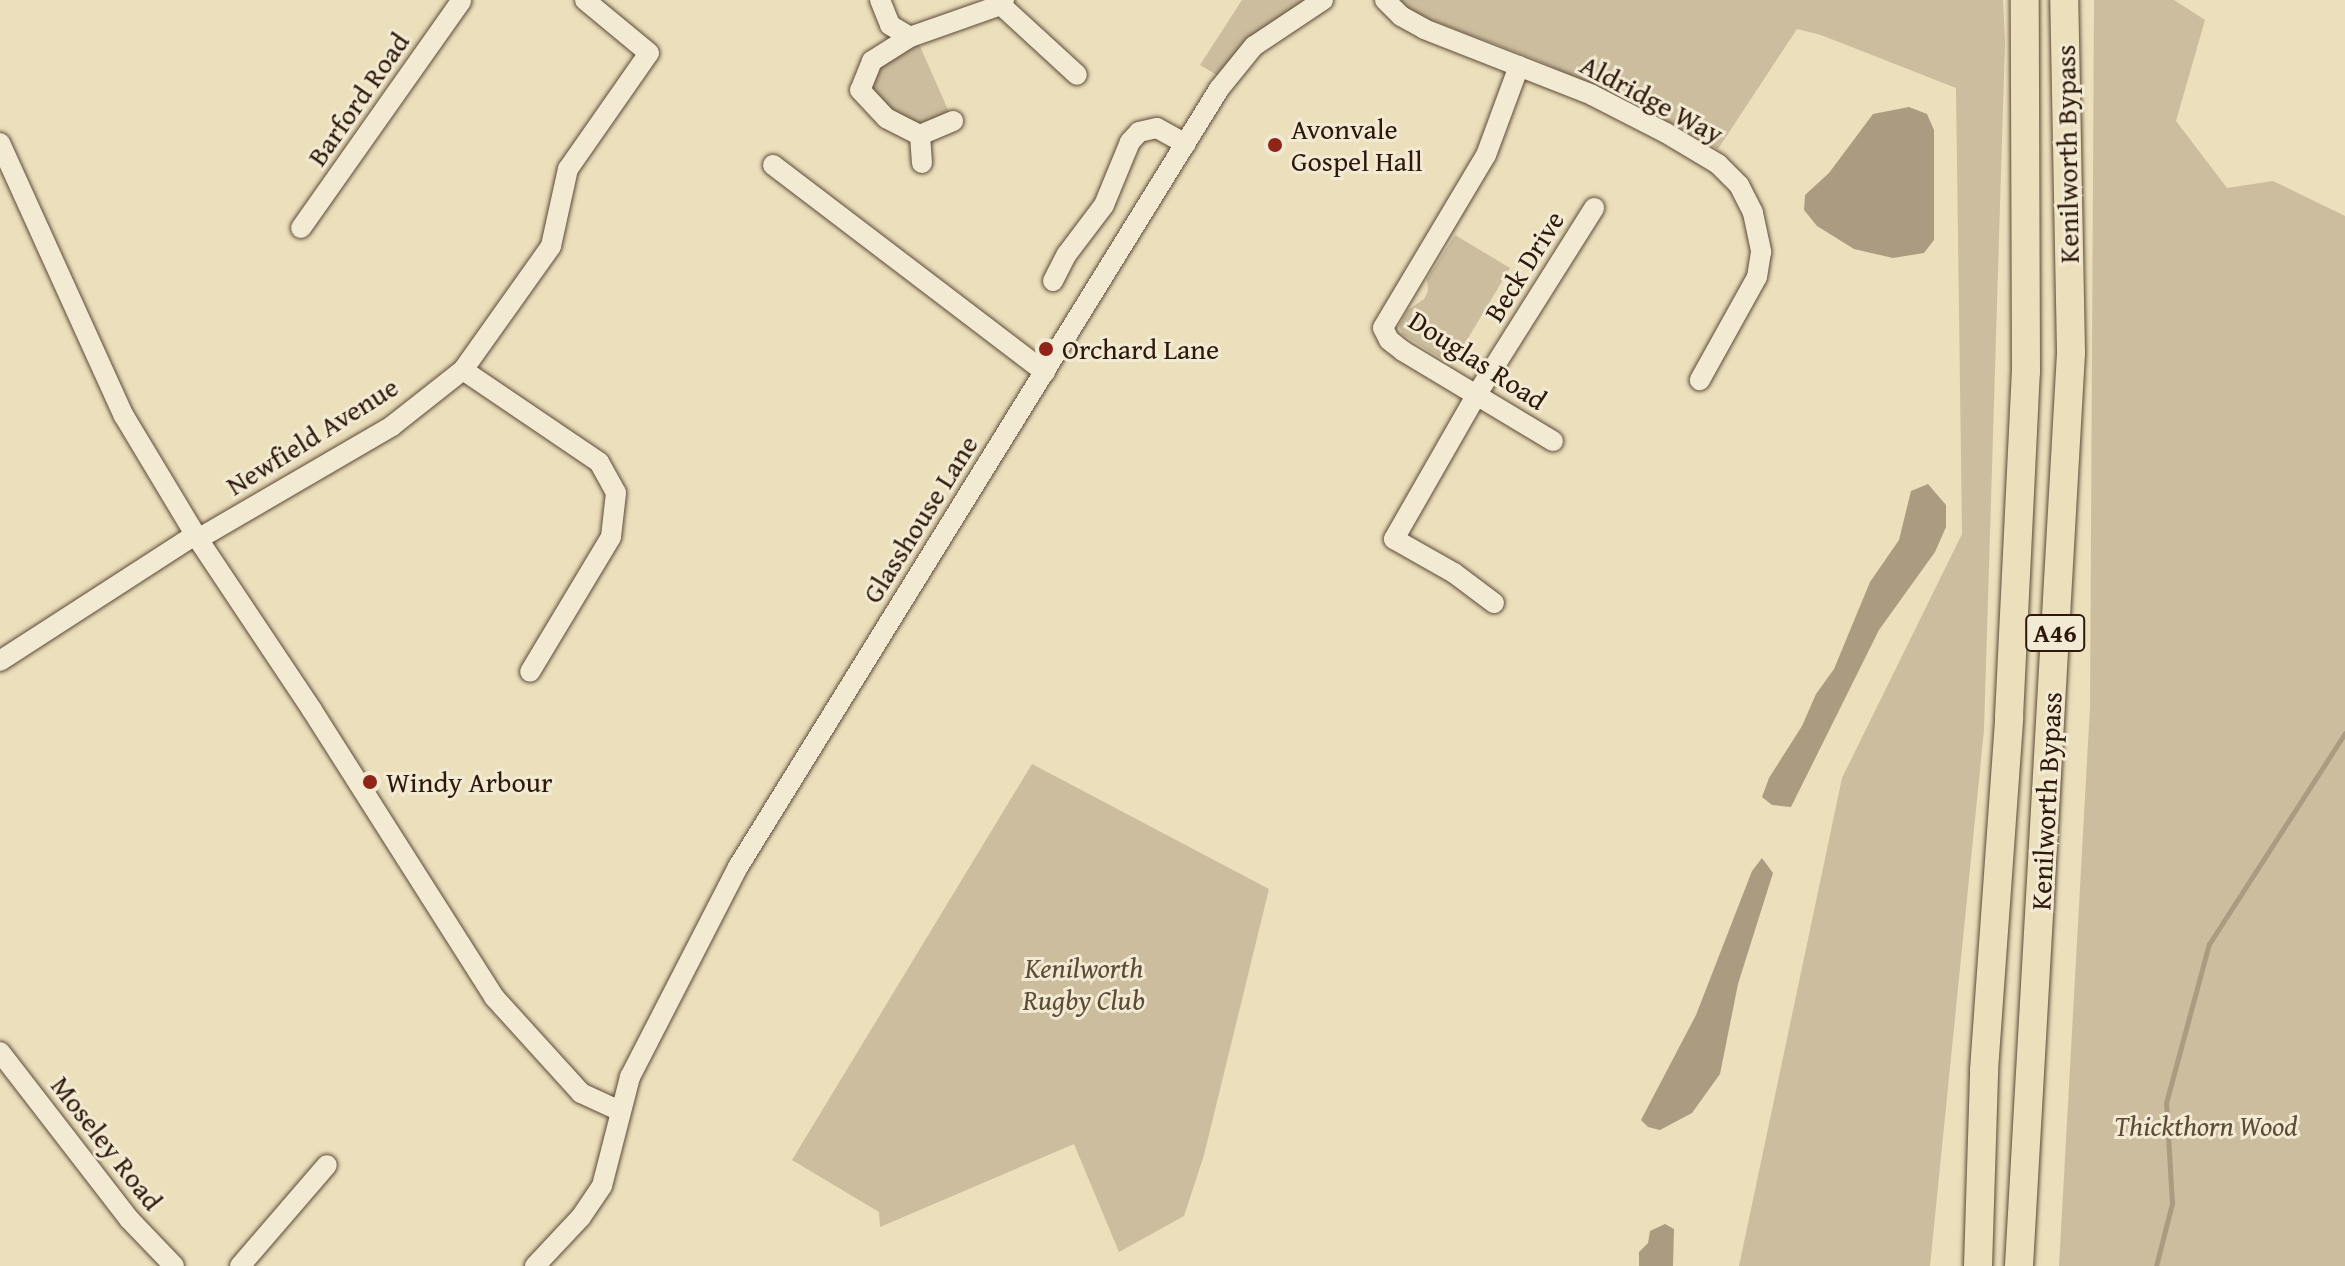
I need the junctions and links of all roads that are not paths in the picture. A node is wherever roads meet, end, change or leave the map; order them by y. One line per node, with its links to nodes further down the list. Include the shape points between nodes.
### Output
1 (461, 0): 19 (street, Barford Road)
2 (585, 0): 21 (street, Newfield Avenue, via 649,53 568,169 551,246)
3 (880, 0): 9 (street, via 890,25)
4 (1323, 0): 15 (street, Glasshouse Lane, via 1254,46 1219,89)
5 (1385, 0): 10 (street, Aldridge Way, via 1424,29)
6 (2025, 0): 33 (highway, Kenilworth Bypass / A46, via 2026,372)
7 (2064, 0): 39 (highway, Kenilworth Bypass / A46, via 2071,352)
8 (1002, 2): 9 (street); 11 (street)
9 (910, 37): 13 (street, via 872,61 860,90 886,118)
10 (1519, 66): 23 (street, Aldridge Way, via 1666,133 1718,164 1739,185 1753,213 1761,252 1757,277); 24 (street, Douglas Road, via 1486,155 1383,328 1393,344)
11 (1077, 75)
12 (953, 121): 13 (street)
13 (920, 135): 16 (street)
14 (0, 143): 26 (street, via 124,416)
15 (1186, 144): 20 (street, via 1157,128 1139,132 1104,205); 22 (street, Glasshouse Lane)
16 (922, 163)
17 (773, 165): 22 (street)
18 (1594, 208): 24 (street, Beck Drive)
19 (301, 228)
20 (1053, 281)
21 (463, 370): 26 (street, Newfield Avenue, via 392,426); 29 (street, via 599,462 616,493 611,537)
22 (1045, 372): 31 (street, Glasshouse Lane, via 738,867 630,1077)
23 (1700, 380)
24 (1477, 394): 25 (street, Douglas Road); 27 (street, Beck Drive, via 1394,539)
25 (1553, 441)
26 (197, 537): 28 (street, Newfield Avenue); 31 (street, via 494,997 581,1093)
27 (1494, 603)
28 (0, 661)
29 (530, 672)
30 (0, 1052): 34 (street, Moseley Road, via 129,1219)
31 (620, 1111): 36 (street, Glasshouse Lane, via 602,1186)
32 (327, 1165): 35 (street)
33 (1981, 1185): 37 (highway); 38 (highway, Kenilworth Bypass / A46)
34 (174, 1266)
35 (240, 1266)
36 (535, 1266)
37 (1969, 1266)
38 (1978, 1266)
39 (2019, 1266)

